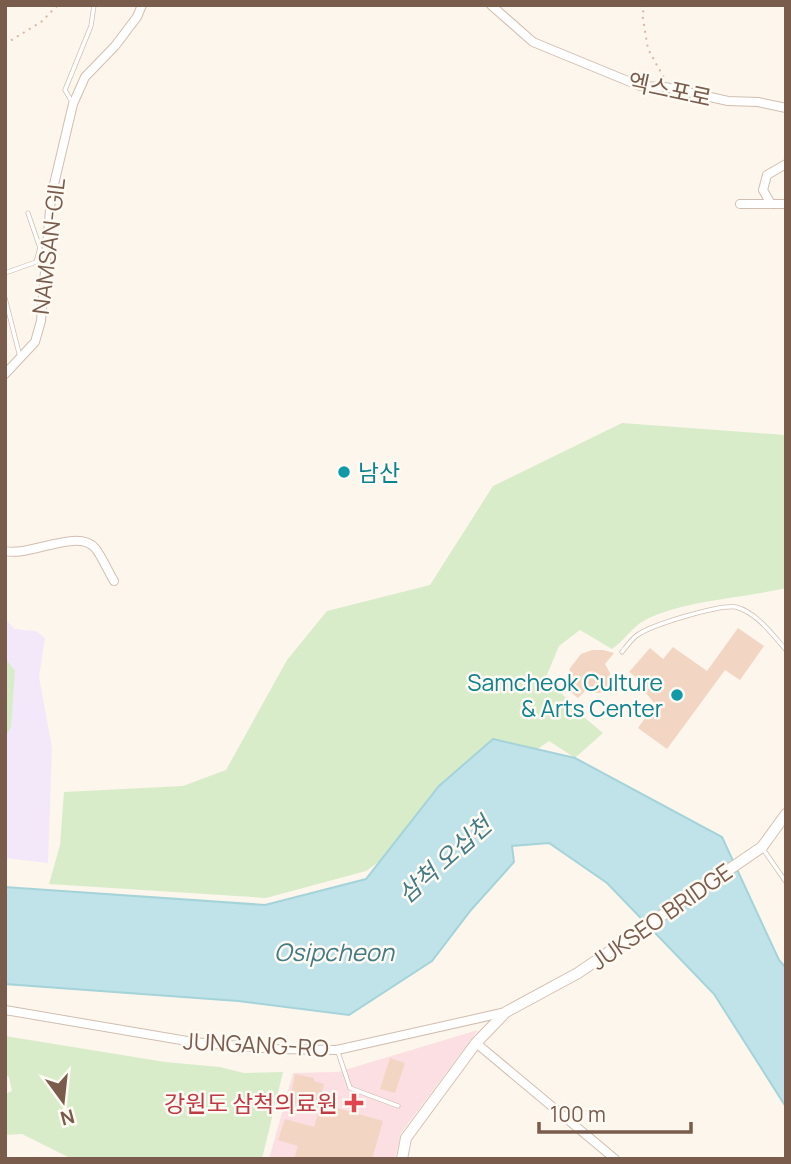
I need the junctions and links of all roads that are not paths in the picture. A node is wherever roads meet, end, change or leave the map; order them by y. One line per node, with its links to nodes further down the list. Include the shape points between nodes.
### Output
1 (94, 5): 4 (lane, via 91,26 65,90)
2 (142, 5): 4 (street, NAMSAN-GIL, via 115,46 85,77)
3 (491, 5): 5 (street, 엑스포로, via 533,42 640,86)
4 (73, 104): 11 (street, NAMSAN-GIL)
5 (786, 108)
6 (786, 164): 8 (street, via 767,175 763,190)
7 (740, 204): 8 (street)
8 (771, 204): 9 (street)
9 (786, 204)
10 (28, 213): 11 (lane)
11 (43, 251): 12 (lane, via 36,262); 14 (street, NAMSAN-GIL, via 41,321 34,342)
12 (5, 273)
13 (5, 298): 14 (lane)
14 (20, 358): 15 (street, NAMSAN-GIL)
15 (5, 374)
16 (5, 551): 17 (street, via 85,542 96,548)
17 (114, 581)
18 (786, 650): 19 (lane, via 748,613 734,607 692,614 650,629)
19 (622, 652)
20 (786, 814): 21 (street, JUKSEO BRIDGE)
21 (761, 847): 22 (lane); 24 (street, JUKSEO BRIDGE, via 578,973)
22 (786, 882)
23 (5, 1010): 26 (street, JUNGANG-RO, via 193,1042)
24 (506, 1012): 25 (street, JUKSEO BRIDGE); 26 (street, JUNGANG-RO)
25 (476, 1043): 28 (street, JUKSEO BRIDGE, via 406,1138); 29 (street)
26 (337, 1050): 27 (lane, via 349,1088)
27 (398, 1107)
28 (402, 1159)
29 (615, 1159)

